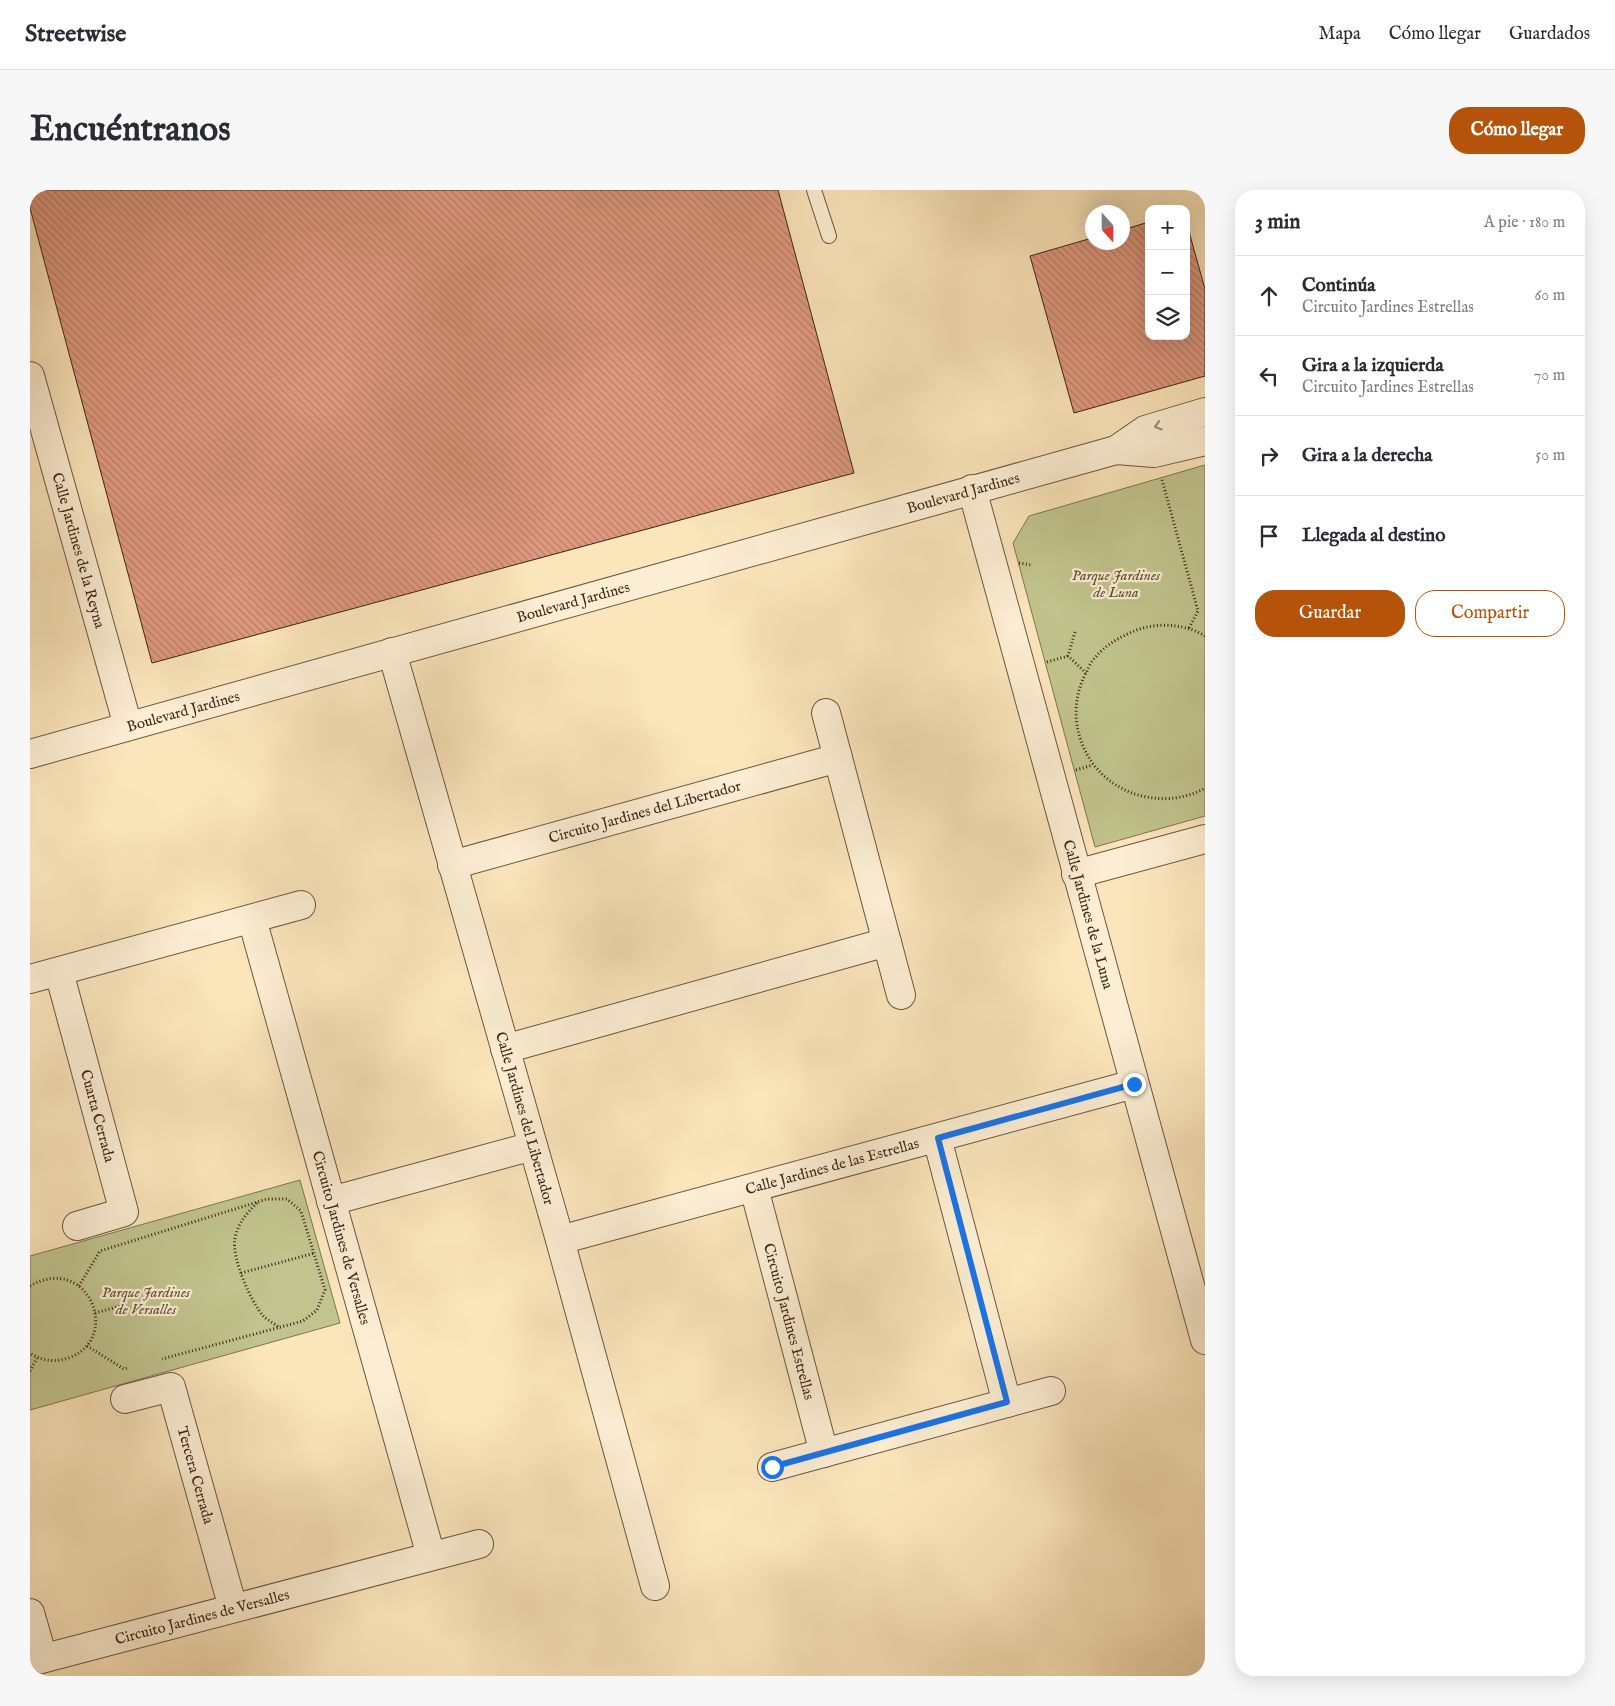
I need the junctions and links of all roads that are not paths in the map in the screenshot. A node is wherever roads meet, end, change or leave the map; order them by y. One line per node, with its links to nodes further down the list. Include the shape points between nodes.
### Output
1 (814, 190): 2 (lane)
2 (829, 236)
3 (30, 376): 10 (street, Calle Jardines de la Reyna)
4 (1205, 412): 6 (street, Boulevard Jardines, one-way to 6, via 1145,430)
5 (1205, 441): 6 (street, Boulevard Jardines, via 1154,453)
6 (1116, 450): 7 (street, Boulevard Jardines)
7 (972, 489): 8 (street, Boulevard Jardines); 15 (street, Calle Jardines de la Luna)
8 (392, 652): 10 (street, Boulevard Jardines); 14 (street, Calle Jardines del Libertador)
9 (826, 713): 12 (street)
10 (128, 726): 11 (street, Boulevard Jardines)
11 (30, 754)
12 (838, 758): 14 (street, Circuito Jardines del Libertador); 18 (street)
13 (1205, 838): 15 (street)
14 (452, 866): 22 (street, Calle Jardines del Libertador)
15 (1076, 874): 23 (street, Calle Jardines de la Luna)
16 (301, 906): 17 (street)
17 (252, 919): 19 (street); 27 (street, Circuito Jardines de Versalles)
18 (887, 942): 21 (street); 22 (street)
19 (59, 972): 20 (street); 28 (street, Cuarta Cerrada, via 124,1212)
20 (30, 979)
21 (902, 995)
22 (505, 1049): 25 (street, Calle Jardines del Libertador)
23 (1134, 1084): 24 (street, Calle Jardines de las Estrellas); 30 (street, Calle Jardines de la Luna)
24 (938, 1138): 26 (street, Calle Jardines de las Estrellas); 33 (street)
25 (533, 1146): 27 (street); 29 (street, Calle Jardines del Libertador)
26 (754, 1188): 29 (street, Calle Jardines de las Estrellas); 34 (street, Circuito Jardines Estrellas)
27 (331, 1201): 37 (street, Circuito Jardines de Versalles)
28 (78, 1226)
29 (560, 1240): 38 (street, Calle Jardines del Libertador)
30 (1205, 1340)
31 (1051, 1391): 33 (street)
32 (125, 1399): 39 (street, Tercera Cerrada, via 171,1387)
33 (1007, 1402): 34 (street)
34 (824, 1453): 35 (street)
35 (772, 1467)
36 (479, 1544): 37 (street, Circuito Jardines de Versalles)
37 (431, 1556): 39 (street, Circuito Jardines de Versalles)
38 (655, 1586)
39 (233, 1608): 41 (street, Circuito Jardines de Versalles)
40 (30, 1612): 41 (street)
41 (36, 1660)

